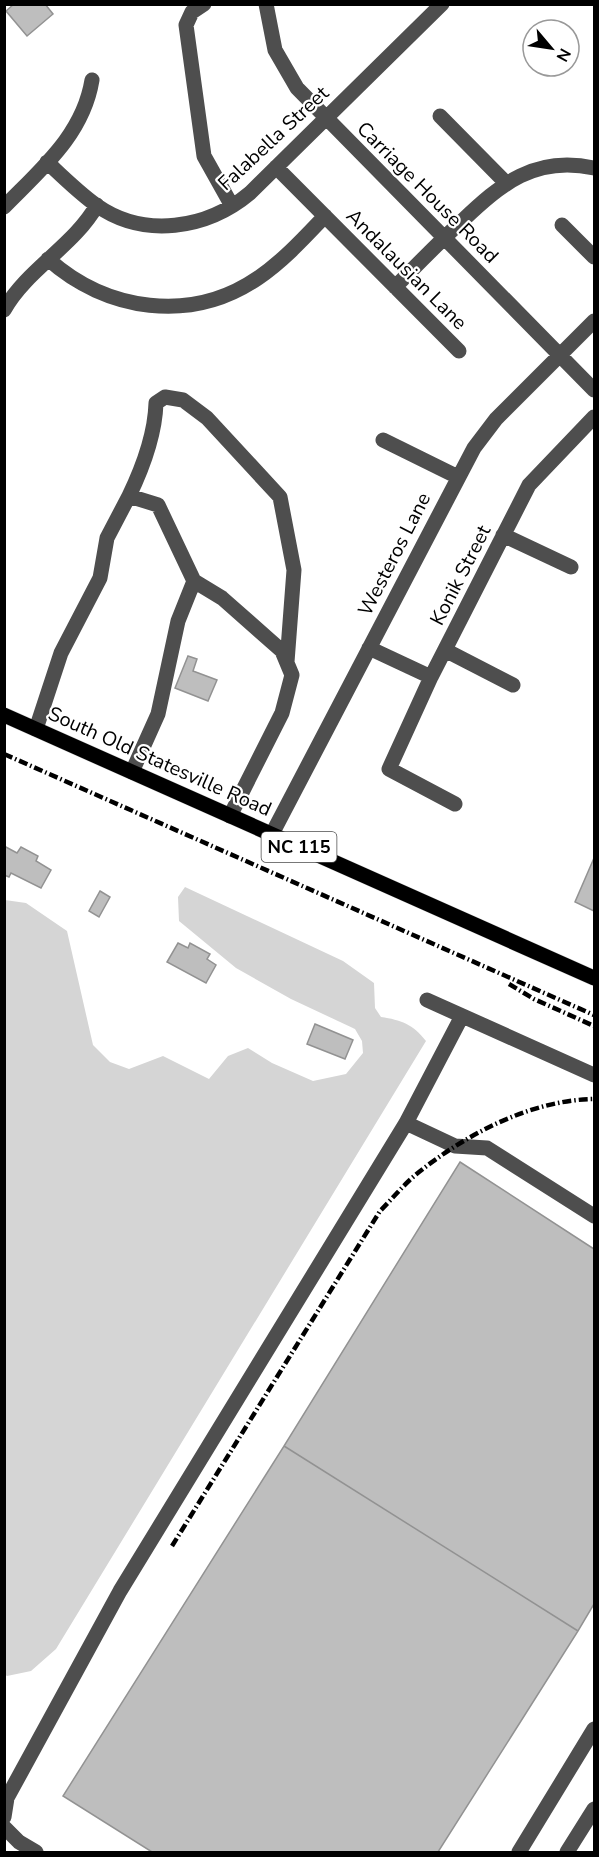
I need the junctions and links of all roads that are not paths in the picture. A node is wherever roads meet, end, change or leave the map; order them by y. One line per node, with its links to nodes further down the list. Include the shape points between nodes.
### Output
1 (204, 4): 12 (street, via 192,12 186,25 204,156)
2 (266, 4): 6 (street, Carriage House Road, via 270,36 281,63 297,88)
3 (442, 4): 6 (street, Falabella Street)
4 (92, 80): 7 (street, via 82,118 68,141)
5 (440, 116): 10 (street)
6 (326, 118): 8 (street, Falabella Street); 16 (street, Carriage House Road)
7 (47, 162): 11 (street, Falabella Street); 13 (street)
8 (276, 167): 12 (street, Falabella Street); 14 (street, Andalausian Lane)
9 (594, 168): 10 (street, via 547,166)
10 (506, 183): 16 (street)
11 (97, 205): 12 (street, Falabella Street, via 134,222 162,226 203,220); 18 (street)
12 (232, 206)
13 (4, 207)
14 (325, 216): 18 (street, Andalausian Lane, via 258,279 229,294 198,303 166,307 117,300 80,284); 19 (street, Andalausian Lane)
15 (562, 225): 17 (street)
16 (444, 237): 19 (street); 23 (street, Carriage House Road)
17 (594, 257)
18 (48, 259): 20 (street)
19 (395, 287): 22 (street, Andalausian Lane)
20 (4, 310)
21 (594, 321): 23 (street, Westeros Lane)
22 (459, 351)
23 (560, 355): 24 (street, Carriage House Road); 27 (street, Westeros Lane, via 496,418)
24 (594, 390)
25 (594, 417): 29 (street, Konik Street, via 535,477)
26 (383, 440): 27 (street)
27 (458, 477): 32 (street, Westeros Lane)
28 (129, 496): 31 (street, via 158,505); 34 (street, via 156,423 156,403 165,397 183,400 207,418 269,483 280,497 294,570); 38 (street, via 107,538 100,578 61,653)
29 (503, 535): 30 (street); 33 (street, Konik Street)
30 (571, 567)
31 (194, 581): 34 (street, via 246,617 282,651); 39 (street, via 178,621 158,714)
32 (369, 648): 35 (street); 42 (street, Westeros Lane)
33 (445, 650): 35 (street, Konik Street); 36 (street)
34 (286, 662): 41 (street, via 292,675 282,713)
35 (431, 677): 40 (street, Konik Street, via 389,769)
36 (513, 685)
37 (4, 715): 38 (main road, South Old Statesville Road / NC 115)
38 (36, 729): 39 (main road, South Old Statesville Road / NC 115)
39 (132, 772): 41 (main road, South Old Statesville Road / NC 115)
40 (455, 804)
41 (230, 816): 42 (main road, South Old Statesville Road / NC 115)
42 (272, 834): 43 (main road, South Old Statesville Road / NC 115)
43 (594, 978)
44 (427, 1000): 45 (street)
45 (462, 1016): 46 (street); 47 (street)
46 (594, 1075)
47 (406, 1123): 48 (street, via 455,1146 487,1148); 51 (street, via 120,1591 7,1797)
48 (594, 1216)
49 (594, 1729): 54 (street)
50 (594, 1809): 55 (street)
51 (4, 1817)
52 (4, 1827): 53 (street)
53 (36, 1852)
54 (519, 1852)
55 (567, 1852)

